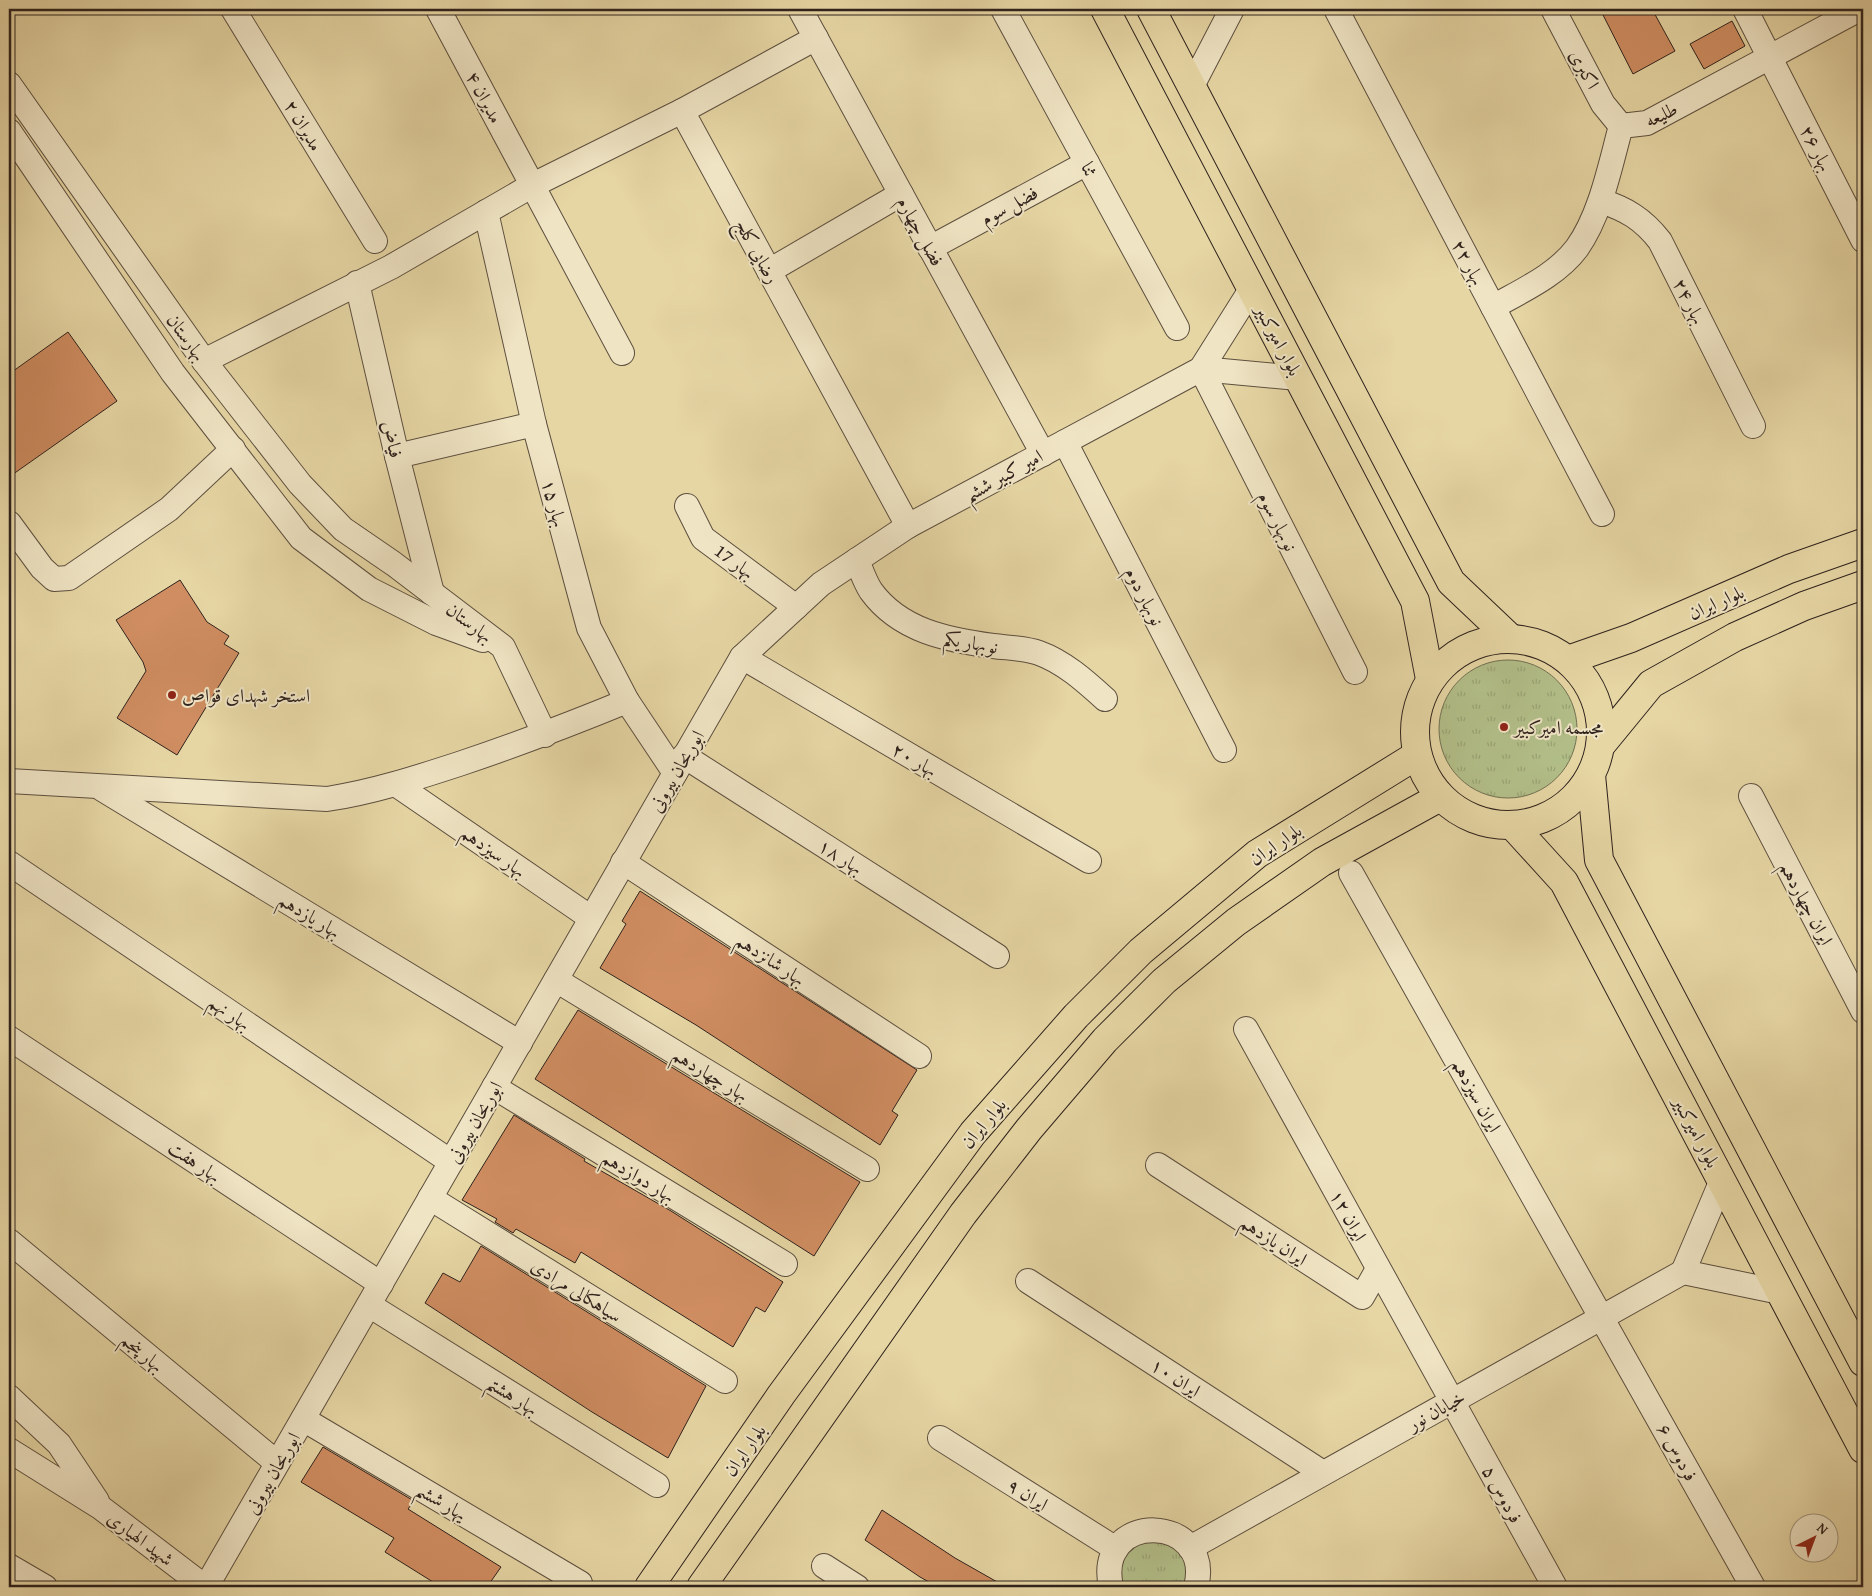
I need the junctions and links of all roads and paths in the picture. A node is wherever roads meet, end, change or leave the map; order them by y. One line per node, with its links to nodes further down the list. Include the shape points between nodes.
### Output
1 (233, 9): 25 (street, مدیران ۲)
2 (438, 9): 20 (street, مدیران ۴)
3 (1003, 9): 19 (street, ثنا)
4 (1105, 9): 29 (main road, بلوار امیرکبیر)
5 (1151, 9): 15 (main road)
6 (1231, 9): 15 (street)
7 (1336, 9): 30 (street, بهار ۲۲)
8 (1553, 9): 17 (street, اکبری, via 1604,104)
9 (1746, 9): 13 (street, بهار ۲۶)
10 (805, 10): 12 (street, فضل چهارم)
11 (1855, 14): 13 (street, طلیعه)
12 (816, 38): 16 (street); 21 (street, فضل چهارم)
13 (1770, 56): 17 (street, طلیعه, via 1647,124); 24 (street, بهار ۲۶)
14 (9, 84): 33 (street, بهارستان)
15 (1192, 86): 51 (main road, via 1452,582)
16 (682, 111): 20 (street); 27 (street, رضایی کلج)
17 (1621, 126): 22 (street, طلیعه)
18 (9, 131): 39 (street, بهارستان, via 173,373)
19 (1087, 163): 26 (street, فضل سوم); 31 (street, ثنا)
20 (531, 186): 23 (street); 32 (street, مدیران ۴)
21 (901, 194): 26 (street, فضل چهارم); 27 (street)
22 (1601, 201): 30 (street, طلیعه, via 1576,248 1544,278); 37 (street, بهار ۲۴, via 1636,215 1660,241)
23 (486, 212): 28 (street, via 391,267); 36 (street, بهار ۱۵)
24 (1863, 240)
25 (375, 241)
26 (930, 248): 40 (street, فضل چهارم)
27 (770, 271): 45 (street, رضایی کلج)
28 (356, 283): 33 (street); 41 (street, فیاض)
29 (1252, 288): 34 (street, امیر کبیر ششم); 35 (main road, بلوار امیرکبیر)
30 (1493, 307): 43 (street, بهار ۲۲)
31 (1177, 328)
32 (622, 353)
33 (204, 360): 49 (street, بهارستان, via 300,484 342,529)
34 (1201, 369): 35 (street); 38 (street, امیر کبیر ششم); 55 (street, نوبهار سوم)
35 (1298, 378): 56 (main road, بلوار امیرکبیر, via 1415,601)
36 (534, 424): 41 (street); 58 (street, بهار ۱۵, via 589,628)
37 (1753, 426)
38 (1065, 442): 40 (street, امیر کبیر ششم); 61 (street, نوبهار دوم)
39 (233, 449): 44 (street, via 169,509 69,578 54,579 42,568); 52 (street, بهارستان, via 301,538 369,589 436,623)
40 (1043, 454): 45 (street, امیر کبیر ششم)
41 (396, 456): 49 (street, فیاض)
42 (687, 506): 50 (street, بهار 17, via 703,538)
43 (1602, 514)
44 (9, 522)
45 (908, 526): 47 (street, امیر کبیر ششم)
46 (1863, 543): 54 (main road, بلوار ایران, via 1790,569 1631,638)
47 (857, 560): 50 (street, امیر کبیر ششم, via 821,584); 57 (street, نوبهار یکم, via 870,590 905,622 926,633 1038,652 1077,674)
48 (1863, 585): 60 (main road, via 1804,606 1735,637 1651,684)
49 (432, 593): 52 (street, بهارستان)
50 (796, 606): 53 (street, امیر کبیر ششم)
51 (1510, 638): 54 (main road, via 1541,645); 56 (main road, via 1479,642 1451,657)
52 (503, 647): 59 (street)
53 (742, 656): 63 (street, ابوریحان بیرونی); 71 (street, بهار ۲۰)
54 (1568, 660): 60 (main road, via 1588,685 1600,714)
55 (1355, 672)
56 (1430, 679): 62 (main road, via 1418,703 1414,729)
57 (1104, 699)
58 (627, 701): 59 (street); 63 (street, بهار ۱۵)
59 (545, 735): 66 (street)
60 (1601, 746): 64 (main road)
61 (1224, 750)
62 (1417, 755): 69 (main road); 117 (main road, بلوار ایران, via 1257,854 1141,951 1076,1016 973,1133 781,1396)
63 (679, 765): 73 (street, ابوریحان بیرونی); 76 (street, بهار ۱۸)
64 (1591, 776): 70 (main road, via 1572,801 1558,810 1545,818); 98 (main road, via 1599,860)
65 (9, 781): 67 (street)
66 (397, 784): 67 (street, via 327,799); 75 (street, بهار سیزدهم)
67 (100, 788): 81 (street, بهار یازدهم)
68 (1751, 796): 78 (street, ایران چهاردهم)
69 (1440, 797): 70 (main road, via 1461,814 1486,824); 118 (main road, بلوار ایران, via 1322,862 1236,922 1164,981 1105,1040 1029,1129 963,1214)
70 (1513, 826): 87 (main road, بلوار امیرکبیر, via 1564,882)
71 (1089, 861)
72 (9, 862): 84 (street, بهار نهم)
73 (623, 862): 75 (street, ابوریحان بیرونی); 82 (street, بهار شانزدهم)
74 (1351, 873): 97 (street, ایران سیزدهم)
75 (591, 918): 77 (street, ابوریحان بیرونی)
76 (997, 956)
77 (556, 980): 81 (street, ابوریحان بیرونی); 86 (street, بهار چهاردهم)
78 (1863, 1011)
79 (1246, 1028): 91 (street, ایران ۱۲)
80 (9, 1038): 94 (street, بهار هفت)
81 (520, 1043): 83 (street, ابوریحان بیرونی)
82 (920, 1056)
83 (494, 1087): 84 (street, ابوریحان بیرونی); 90 (street, بهار دوازدهم)
84 (451, 1162): 88 (street, ابوریحان بیرونی)
85 (1158, 1165): 91 (street, ایران یازدهم, via 1362,1297)
86 (867, 1169)
87 (1722, 1180): 92 (street); 95 (main road, بلوار امیرکبیر)
88 (430, 1198): 94 (street, ابوریحان بیرونی); 99 (street, سیاهکالی مرادی)
89 (9, 1241): 106 (street, بهار پنجم)
90 (785, 1264)
91 (1378, 1269): 101 (street, ایران ۱۲)
92 (1683, 1272): 95 (street); 97 (street, خیابان نور)
93 (1028, 1281): 107 (street, ایران ۱۰)
94 (381, 1284): 96 (street, ابوریحان بیرونی)
95 (1780, 1292): 104 (main road, بلوار امیرکبیر)
96 (369, 1305): 102 (street, ابوریحان بیرونی); 108 (street, بهار هشتم)
97 (1602, 1317): 101 (street, خیابان نور); 123 (street, فردوس ۶)
98 (1863, 1362)
99 (725, 1381)
100 (9, 1397): 109 (street, شهید الهیاری, via 59,1444)
101 (1452, 1401): 107 (street, خیابان نور); 122 (street, فردوس ۵)
102 (304, 1419): 106 (street, ابوریحان بیرونی); 114 (street, یهار ششم)
103 (940, 1438): 111 (street, ایران ۹)
104 (1863, 1449)
105 (9, 1450): 109 (street, شهید الهیاری)
106 (278, 1463): 116 (street, ابوریحان بیرونی)
107 (1323, 1474): 110 (street, خیابان نور)
108 (657, 1485)
109 (100, 1507): 116 (street, شهید الهیاری)
110 (1190, 1548): 111 (street, via 1180,1537 1152,1529 1125,1539); 121 (street, via 1197,1562 1199,1577)
111 (1116, 1549): 120 (street, via 1110,1563)
112 (9, 1566): 115 (street)
113 (824, 1566): 119 (street)
114 (578, 1585)
115 (45, 1587)
116 (206, 1587)
117 (649, 1587)
118 (700, 1587)
119 (856, 1587)
120 (1111, 1587)
121 (1196, 1587)
122 (1555, 1587)
123 (1753, 1587)

